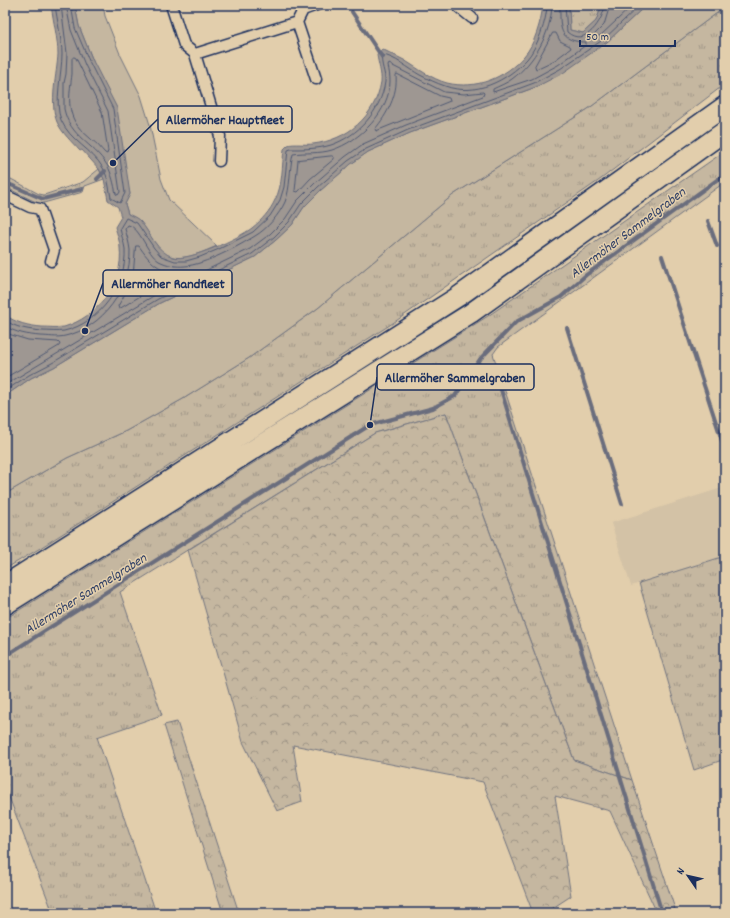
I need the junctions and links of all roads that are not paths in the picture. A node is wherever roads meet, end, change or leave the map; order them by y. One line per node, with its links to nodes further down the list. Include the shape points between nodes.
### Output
1 (171, 5): 6 (street, via 184,45)
2 (317, 5): 5 (street, via 303,10)
3 (456, 5): 4 (street)
4 (472, 18)
5 (297, 22): 6 (street); 7 (street)
6 (195, 54): 10 (street, via 220,136)
7 (316, 79)
8 (725, 106): 13 (highway, via 459,296)
9 (725, 131): 14 (highway, via 471,313)
10 (219, 161)
11 (5, 195): 12 (street, via 40,209 54,250)
12 (51, 261)
13 (5, 585)
14 (5, 605)

